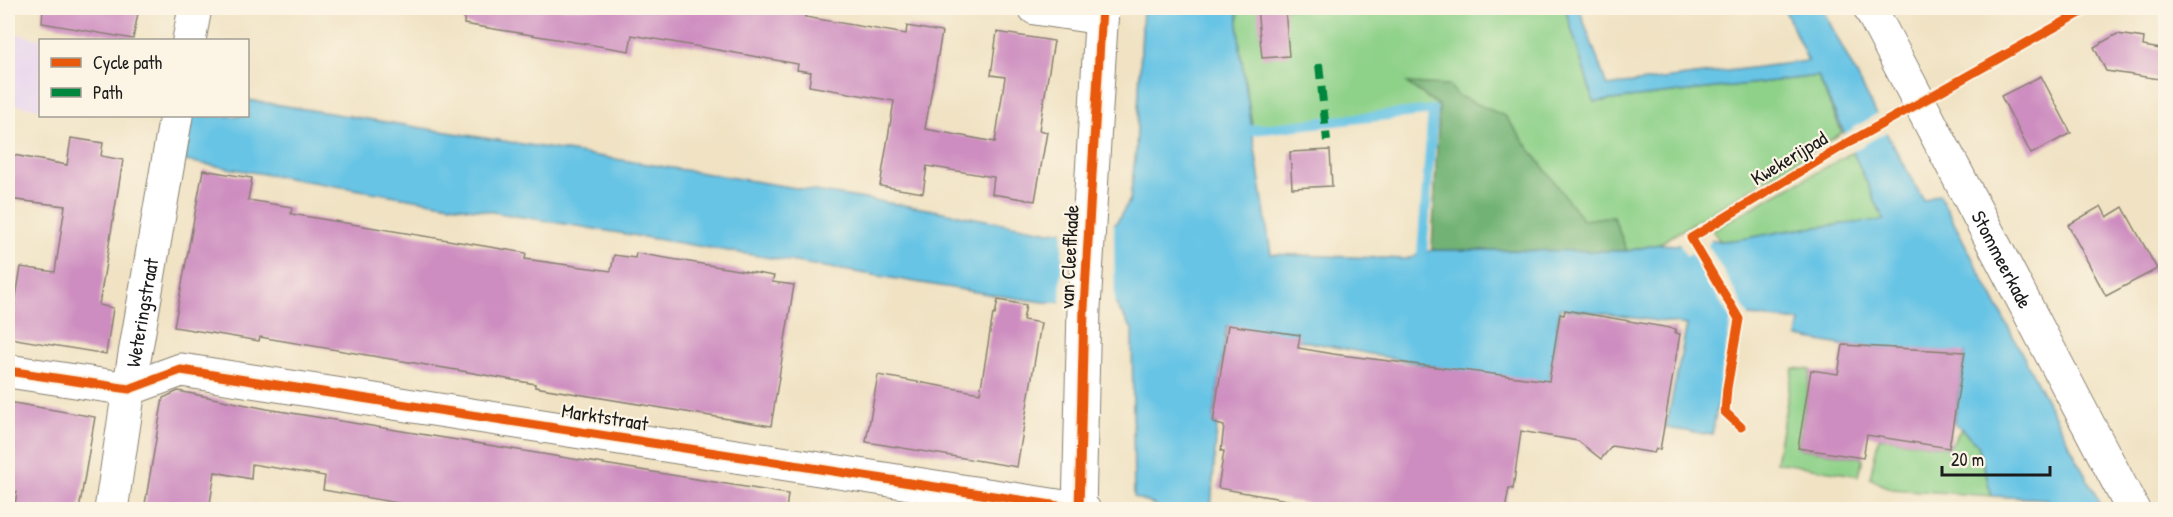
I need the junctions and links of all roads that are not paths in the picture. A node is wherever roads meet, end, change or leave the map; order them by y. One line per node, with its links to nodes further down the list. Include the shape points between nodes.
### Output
1 (195, 8): 5 (street)
2 (1035, 8): 4 (street)
3 (1870, 8): 11 (street, Stommeerkade)
4 (1101, 13): 9 (street, van Cleeffkade, via 1084,308)
5 (189, 39)
6 (176, 117): 8 (street, Weteringstraat)
7 (8, 370): 8 (street)
8 (129, 389): 9 (street, Marktstraat, via 181,370); 10 (street, Weteringstraat)
9 (1081, 509)
10 (111, 510)
11 (2133, 510)

